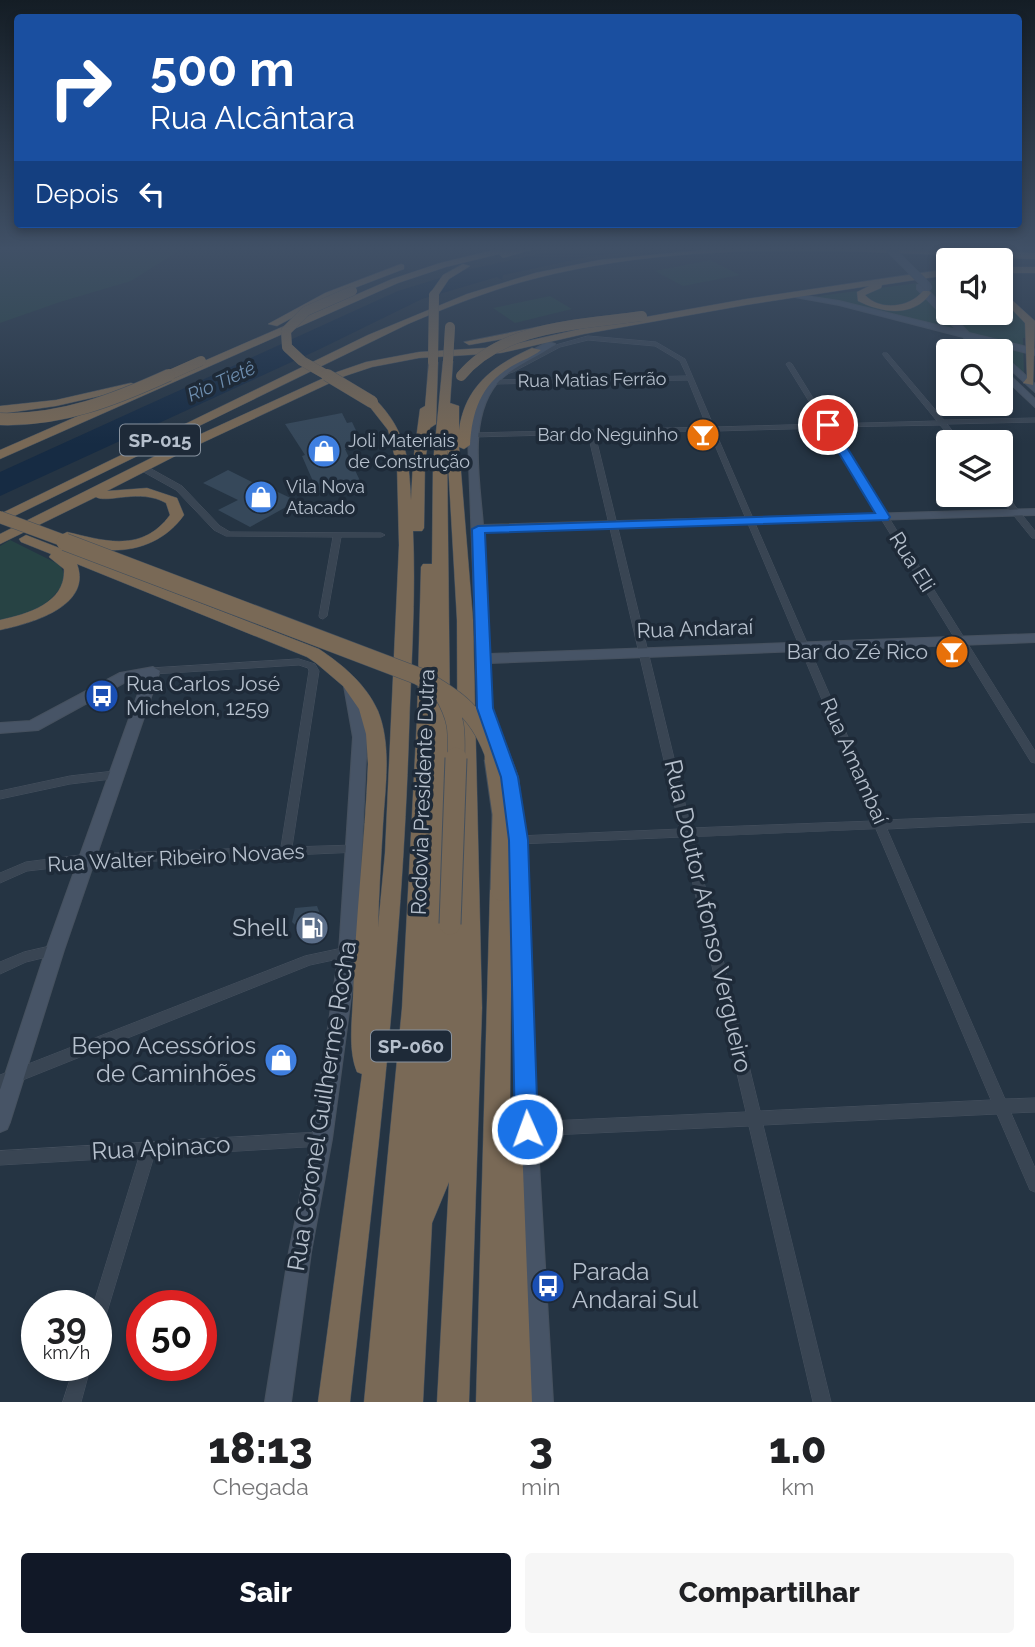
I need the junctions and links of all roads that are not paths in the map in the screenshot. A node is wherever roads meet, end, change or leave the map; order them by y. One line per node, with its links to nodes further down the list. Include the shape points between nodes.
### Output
1 (294, 313): 31 (highway)
2 (304, 313): 77 (highway, Rodovia Presidente Dutra, bridge, via 286,331 287,347 302,362 372,402 394,430 403,466 406,545)
3 (317, 313): 18 (highway, SP-015)
4 (428, 313): 57 (highway, SP-015)
5 (434, 313): 34 (highway, Rodovia Presidente Dutra / SP-060, bridge)
6 (456, 313): 105 (highway, Rodovia Presidente Dutra / SP-060, bridge, via 450,327 439,463 441,716 433,995)
7 (636, 313): 27 (highway, via 389,354)
8 (652, 313): 12 (highway)
9 (655, 313): 12 (highway)
10 (685, 313): 17 (highway)
11 (902, 313): 13 (main road)
12 (645, 315): 52 (highway, bridge, via 511,339 474,358 461,376 453,404)
13 (936, 319)
14 (967, 325): 19 (main road)
15 (969, 325): 21 (main road)
16 (1032, 325): 21 (highway)
17 (605, 328): 20 (highway); 33 (highway, via 509,349 381,361)
18 (267, 337): 36 (highway, SP-015); 38 (highway, bridge, via 78,412 47,419)
19 (983, 338): 21 (main road)
20 (551, 344): 26 (main road, Rua Amambaí); 52 (highway, via 498,370 472,397 464,433 463,497)
21 (1033, 346): 24 (highway)
22 (885, 354): 40 (street)
23 (789, 365): 41 (street, Rua Eli)
24 (1034, 366): 32 (highway)
25 (1013, 368): 32 (main road)
26 (503, 373): 28 (street, Rua Amambaí, via 570,341 606,337 668,349 683,360); 29 (main road, Rua Amambaí)
27 (314, 375): 47 (highway); 60 (highway)
28 (689, 378): 29 (street, Rua Matias Ferrão); 42 (street, Rua Amambaí)
29 (494, 382): 45 (main road, Rua Amambaí, via 478,405)
30 (1013, 382): 35 (main road)
31 (131, 386): 37 (highway); 46 (highway)
32 (1032, 386)
33 (306, 392): 47 (highway); 50 (highway)
34 (431, 396): 77 (highway, via 419,462 410,655); 111 (highway, Rodovia Presidente Dutra / SP-060, via 428,644 415,995)
35 (1035, 404)
36 (104, 409): 48 (highway, SP-015); 49 (highway, SP-015)
37 (0, 410)
38 (0, 419)
39 (1035, 420): 40 (street)
40 (942, 422): 41 (street); 43 (street)
41 (828, 425): 42 (street); 56 (street, Rua Eli)
42 (710, 428): 44 (street); 58 (street, Rua Amambaí)
43 (948, 430)
44 (591, 432): 45 (street); 59 (street, Rua Doutor Afonso Vergueiro)
45 (473, 435): 61 (main road, Rua Amambaí)
46 (0, 442)
47 (180, 444): 60 (highway)
48 (0, 449)
49 (0, 455)
50 (143, 468): 51 (highway); 62 (street, via 179,488 222,532)
51 (72, 504): 65 (highway, via 114,493 154,492 172,501 177,515 152,537 120,546 58,533); 66 (highway)
52 (458, 507): 113 (highway, Rodovia Presidente Dutra / SP-060, via 465,620 470,1008)
53 (1011, 507): 55 (street)
54 (1035, 512): 55 (main road)
55 (1016, 513): 56 (main road); 64 (street)
56 (883, 517): 58 (main road); 70 (street, Rua Eli)
57 (0, 518): 65 (highway, bridge)
58 (749, 521): 59 (main road); 71 (street, Rua Amambaí)
59 (614, 525): 61 (main road); 72 (street, Rua Doutor Afonso Vergueiro)
60 (0, 529): 65 (highway)
61 (478, 529): 73 (main road, Rua Amambaí)
62 (337, 535): 63 (street); 67 (street)
63 (381, 535)
64 (1035, 536)
65 (34, 537): 68 (highway, via 33,547 71,568 72,585 45,610); 75 (highway, via 295,645 329,663); 76 (highway, bridge, via 300,629)
66 (0, 540)
67 (323, 615)
68 (0, 625)
69 (1035, 638): 70 (main road, Rua Andaraí)
70 (960, 640): 71 (main road, Rua Andaraí); 79 (street, Rua Eli)
71 (803, 646): 72 (main road, Rua Andaraí); 83 (street, Rua Amambaí)
72 (645, 652): 73 (main road, Rua Andaraí); 84 (street, Rua Doutor Afonso Vergueiro)
73 (482, 659): 85 (main road, Rua Amambaí, via 485,708 510,777)
74 (153, 671): 78 (main road, via 125,676 42,722); 80 (main road); 87 (street, via 299,662 312,666)
75 (350, 683): 86 (main road, Rua Coronel Guilherme Rocha, via 360,737); 95 (highway, via 366,706 375,740 362,1010)
76 (436, 686): 93 (highway, bridge, via 460,701 474,717 494,752 500,775); 105 (highway, bridge, via 447,699 457,730 437,1178)
77 (402, 689): 95 (highway, Rodovia Presidente Dutra / SP-060, via 382,1008)
78 (0, 729)
79 (1035, 759)
80 (116, 775): 81 (street); 88 (main road)
81 (0, 795)
82 (1035, 818): 83 (street)
83 (881, 825): 84 (street); 97 (street, Rua Amambaí)
84 (687, 833): 85 (street); 98 (street, Rua Doutor Afonso Vergueiro)
85 (518, 840): 100 (main road, Rua Amambaí)
86 (354, 849): 87 (street, Rua Walter Ribeiro Novaes); 91 (main road, Rua Coronel Guilherme Rocha)
87 (286, 851): 88 (street, Rua Walter Ribeiro Novaes)
88 (88, 859): 89 (street, Rua Walter Ribeiro Novaes, via 26,867); 90 (main road)
89 (0, 878)
90 (55, 950): 92 (street); 94 (main road)
91 (348, 952): 94 (street, via 309,960); 101 (main road, Rua Coronel Guilherme Rocha)
92 (0, 968)
93 (500, 1051): 114 (highway); 115 (highway, via 510,1137)
94 (7, 1079): 99 (main road)
95 (369, 1102): 110 (highway, Rodovia Presidente Dutra / SP-060)
96 (1035, 1105): 97 (street)
97 (1001, 1107): 98 (street); 104 (street, Rua Amambaí)
98 (756, 1117): 100 (street); 117 (street, Rua Doutor Afonso Vergueiro)
99 (0, 1122)
100 (527, 1129): 116 (main road, Rua Amambaí)
101 (322, 1139): 102 (street, Rua Apinaco); 109 (main road, Rua Coronel Guilherme Rocha)
102 (149, 1149): 103 (street, Rua Apinaco); 106 (street)
103 (0, 1158)
104 (1035, 1185)
105 (418, 1232): 112 (highway, Rodovia Presidente Dutra / SP-060)
106 (106, 1290)
107 (78, 1381): 108 (street)
108 (72, 1402)
109 (278, 1402)
110 (334, 1402)
111 (380, 1402)
112 (407, 1402)
113 (453, 1402)
114 (492, 1402)
115 (516, 1402)
116 (540, 1402)
117 (822, 1402)

